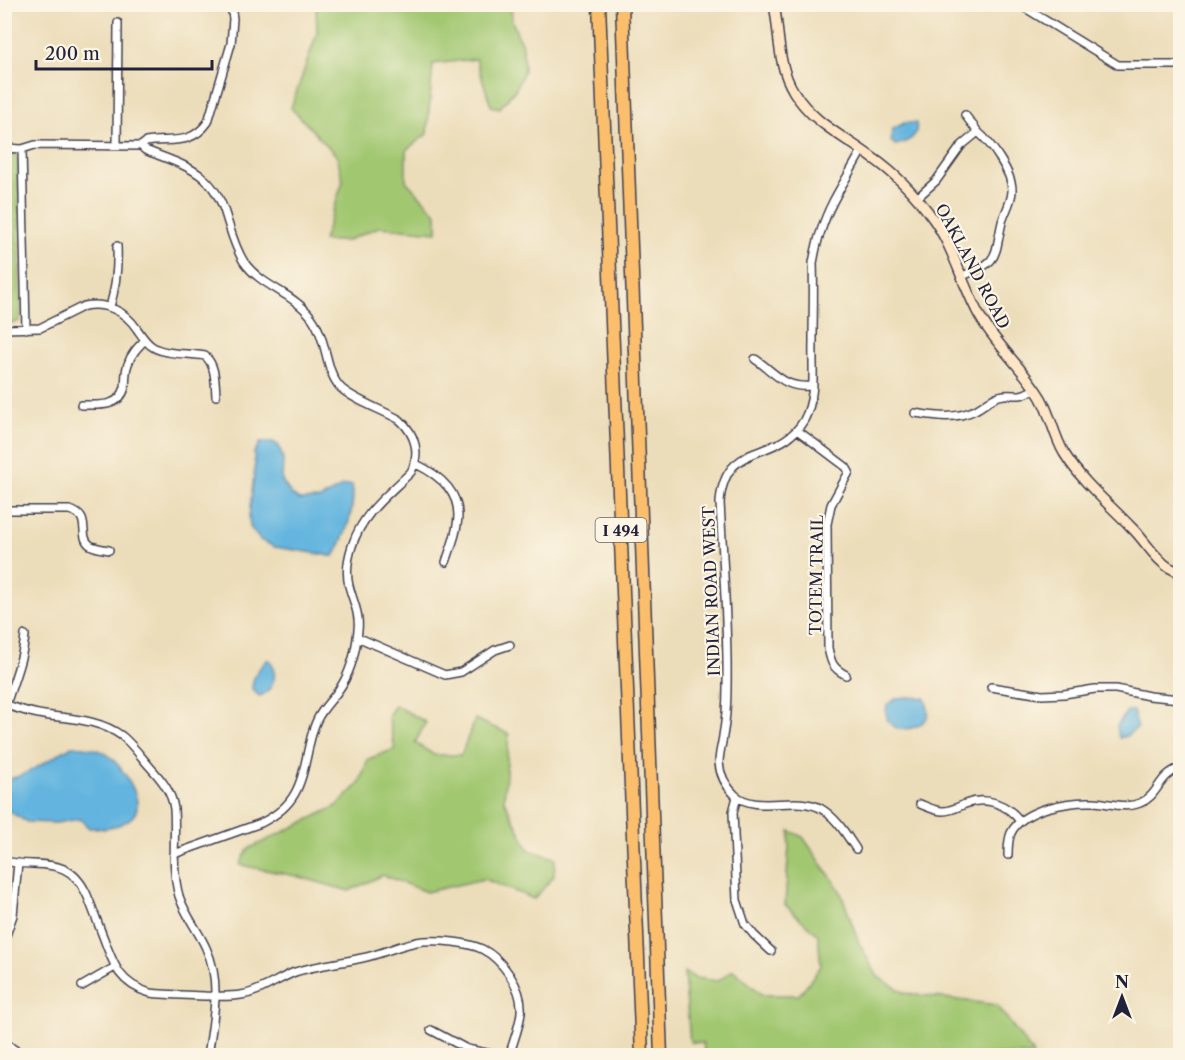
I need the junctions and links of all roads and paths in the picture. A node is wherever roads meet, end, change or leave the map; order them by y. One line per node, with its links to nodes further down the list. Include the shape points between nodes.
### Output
1 (231, 4): 13 (street, via 231,44 208,122 188,138 146,142)
2 (593, 4): 8 (highway)
3 (599, 4): 8 (highway, I 494)
4 (622, 4): 64 (highway, I 494)
5 (774, 4): 16 (street, OAKLAND ROAD, via 782,65 794,92 811,115)
6 (1022, 6): 9 (street, via 1118,65)
7 (118, 23): 12 (street)
8 (600, 43): 63 (highway, I 494)
9 (1180, 65)
10 (965, 115): 11 (street)
11 (978, 132): 17 (street); 19 (street, via 995,150 1012,191 996,254 984,267)
12 (117, 146): 13 (street); 15 (street, via 34,145)
13 (141, 146): 31 (street, via 195,171 213,186 246,265 309,313 342,389 408,427 416,447)
14 (4, 148): 15 (street)
15 (22, 149): 22 (street)
16 (862, 150): 17 (street, OAKLAND ROAD); 25 (street, via 820,231 813,263)
17 (917, 198): 19 (street, OAKLAND ROAD, via 939,229)
18 (117, 246): 20 (street, via 115,291)
19 (962, 276): 26 (street, OAKLAND ROAD, via 987,329)
20 (110, 307): 22 (street, via 84,306 48,325); 23 (street, via 129,319)
21 (4, 329): 22 (street)
22 (26, 329)
23 (145, 340): 27 (street, via 160,350 205,356 212,364); 28 (street, via 128,364 120,398 108,405)
24 (755, 359): 25 (street, via 785,383)
25 (813, 386): 30 (street, via 809,409)
26 (1034, 389): 29 (street, via 1023,395 998,396 976,410 952,417); 35 (street, OAKLAND ROAD, via 1077,472 1160,560)
27 (216, 396)
28 (81, 405)
29 (915, 413)
30 (797, 430): 39 (street, TOTEM TRAIL, via 849,472 831,505 827,524 828,648 832,665); 44 (street, INDIAN ROAD WEST, via 781,442 742,459 729,472 722,489 728,688 719,762 725,781)
31 (416, 464): 34 (street, via 442,480 456,504 458,523); 37 (street, via 371,510 356,534 348,576 358,617)
32 (4, 510): 33 (street, via 75,512 84,520 87,541)
33 (109, 550)
34 (446, 562)
35 (1180, 573)
36 (24, 635): 42 (street, via 20,662)
37 (357, 637): 38 (street, via 445,675 461,672); 48 (street, via 346,678 316,722 292,800 273,818)
38 (510, 645)
39 (846, 675)
40 (991, 687): 41 (street, via 1042,695 1116,689)
41 (1180, 699)
42 (5, 705): 48 (street, via 99,724 124,738 167,788 174,808)
43 (1180, 768): 46 (street, via 1167,774 1141,803 1078,802 1048,808)
44 (737, 797): 47 (street, via 758,804 802,803 819,808 833,818); 53 (street, via 733,812 737,900 745,924)
45 (920, 804): 46 (street, via 946,811 973,801 993,801)
46 (1020, 821): 49 (street, via 1009,839)
47 (856, 849)
48 (174, 854): 56 (street, via 179,897 212,964)
49 (1008, 855)
50 (4, 861): 51 (street)
51 (18, 863): 52 (street, via 13,915); 54 (street, via 59,866 77,877)
52 (4, 941)
53 (771, 951)
54 (115, 967): 55 (street); 56 (street, via 129,984 150,993)
55 (82, 986)
56 (216, 996): 60 (street); 62 (street, via 252,993 294,972 370,957 422,941 474,946 491,955 518,992 521,1011)
57 (431, 1030): 61 (street, via 467,1049)
58 (4, 1041): 59 (street)
59 (25, 1056)
60 (208, 1056)
61 (501, 1056)
62 (509, 1056)
63 (642, 1056)
64 (661, 1056)

